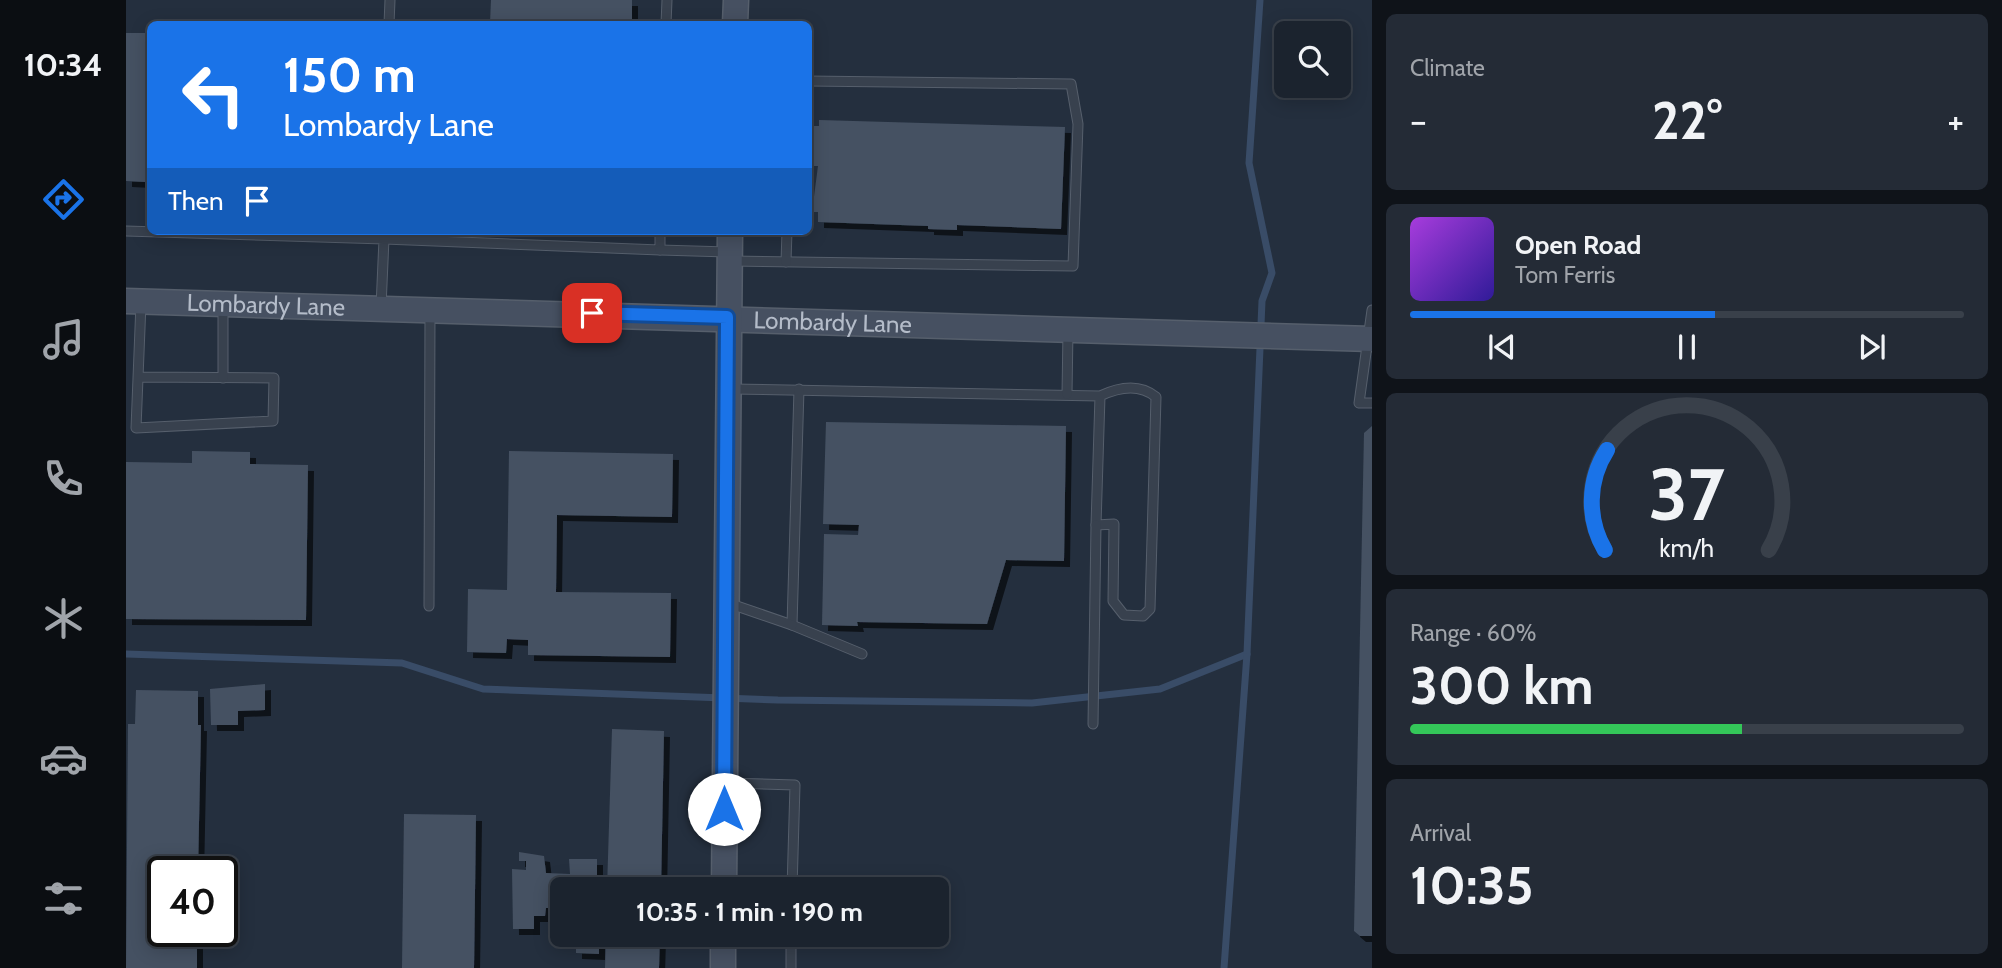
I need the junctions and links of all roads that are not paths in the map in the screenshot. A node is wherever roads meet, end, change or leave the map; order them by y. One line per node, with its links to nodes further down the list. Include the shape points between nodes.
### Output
1 (390, 0): 4 (lane)
2 (667, 0): 5 (lane)
3 (736, 0): 6 (main road)
4 (389, 21)
5 (666, 21)
6 (735, 21)
7 (812, 81): 15 (lane, via 1071,84 1078,124 1073,266)
8 (126, 231): 9 (lane)
9 (147, 231)
10 (384, 235): 14 (lane); 18 (lane)
11 (660, 235): 14 (lane)
12 (787, 235): 15 (lane)
13 (729, 248): 14 (lane); 15 (lane); 21 (main road)
14 (660, 250)
15 (786, 262)
16 (134, 301): 17 (main road, Lombardy Lane); 24 (lane)
17 (223, 303): 18 (main road, Lombardy Lane); 25 (lane)
18 (381, 307): 19 (main road, Lombardy Lane)
19 (430, 309): 21 (main road, Lombardy Lane); 33 (lane)
20 (1372, 310): 23 (lane)
21 (727, 317): 22 (main road, Lombardy Lane); 26 (main road)
22 (1068, 329): 23 (main road, Lombardy Lane); 28 (lane)
23 (1369, 339): 30 (lane, via 1359,403)
24 (138, 377): 25 (lane); 25 (lane, via 136,428 273,421 274,378)
25 (223, 378)
26 (727, 389): 27 (lane); 32 (main road)
27 (799, 389): 28 (lane); 34 (lane)
28 (1067, 394): 29 (lane)
29 (1100, 396): 31 (lane); 31 (lane, via 1126,388 1146,389 1156,397 1150,608 1143,616 1124,615 1113,600 1114,524)
30 (1372, 403)
31 (1096, 525): 36 (lane)
32 (726, 602): 34 (lane); 37 (main road)
33 (429, 606)
34 (792, 625): 35 (lane)
35 (862, 654)
36 (1093, 724)
37 (724, 782): 38 (main road); 39 (lane, via 795,785)
38 (724, 877)
39 (792, 877)
40 (723, 947): 42 (main road)
41 (791, 947): 43 (lane)
42 (723, 968)
43 (790, 968)

